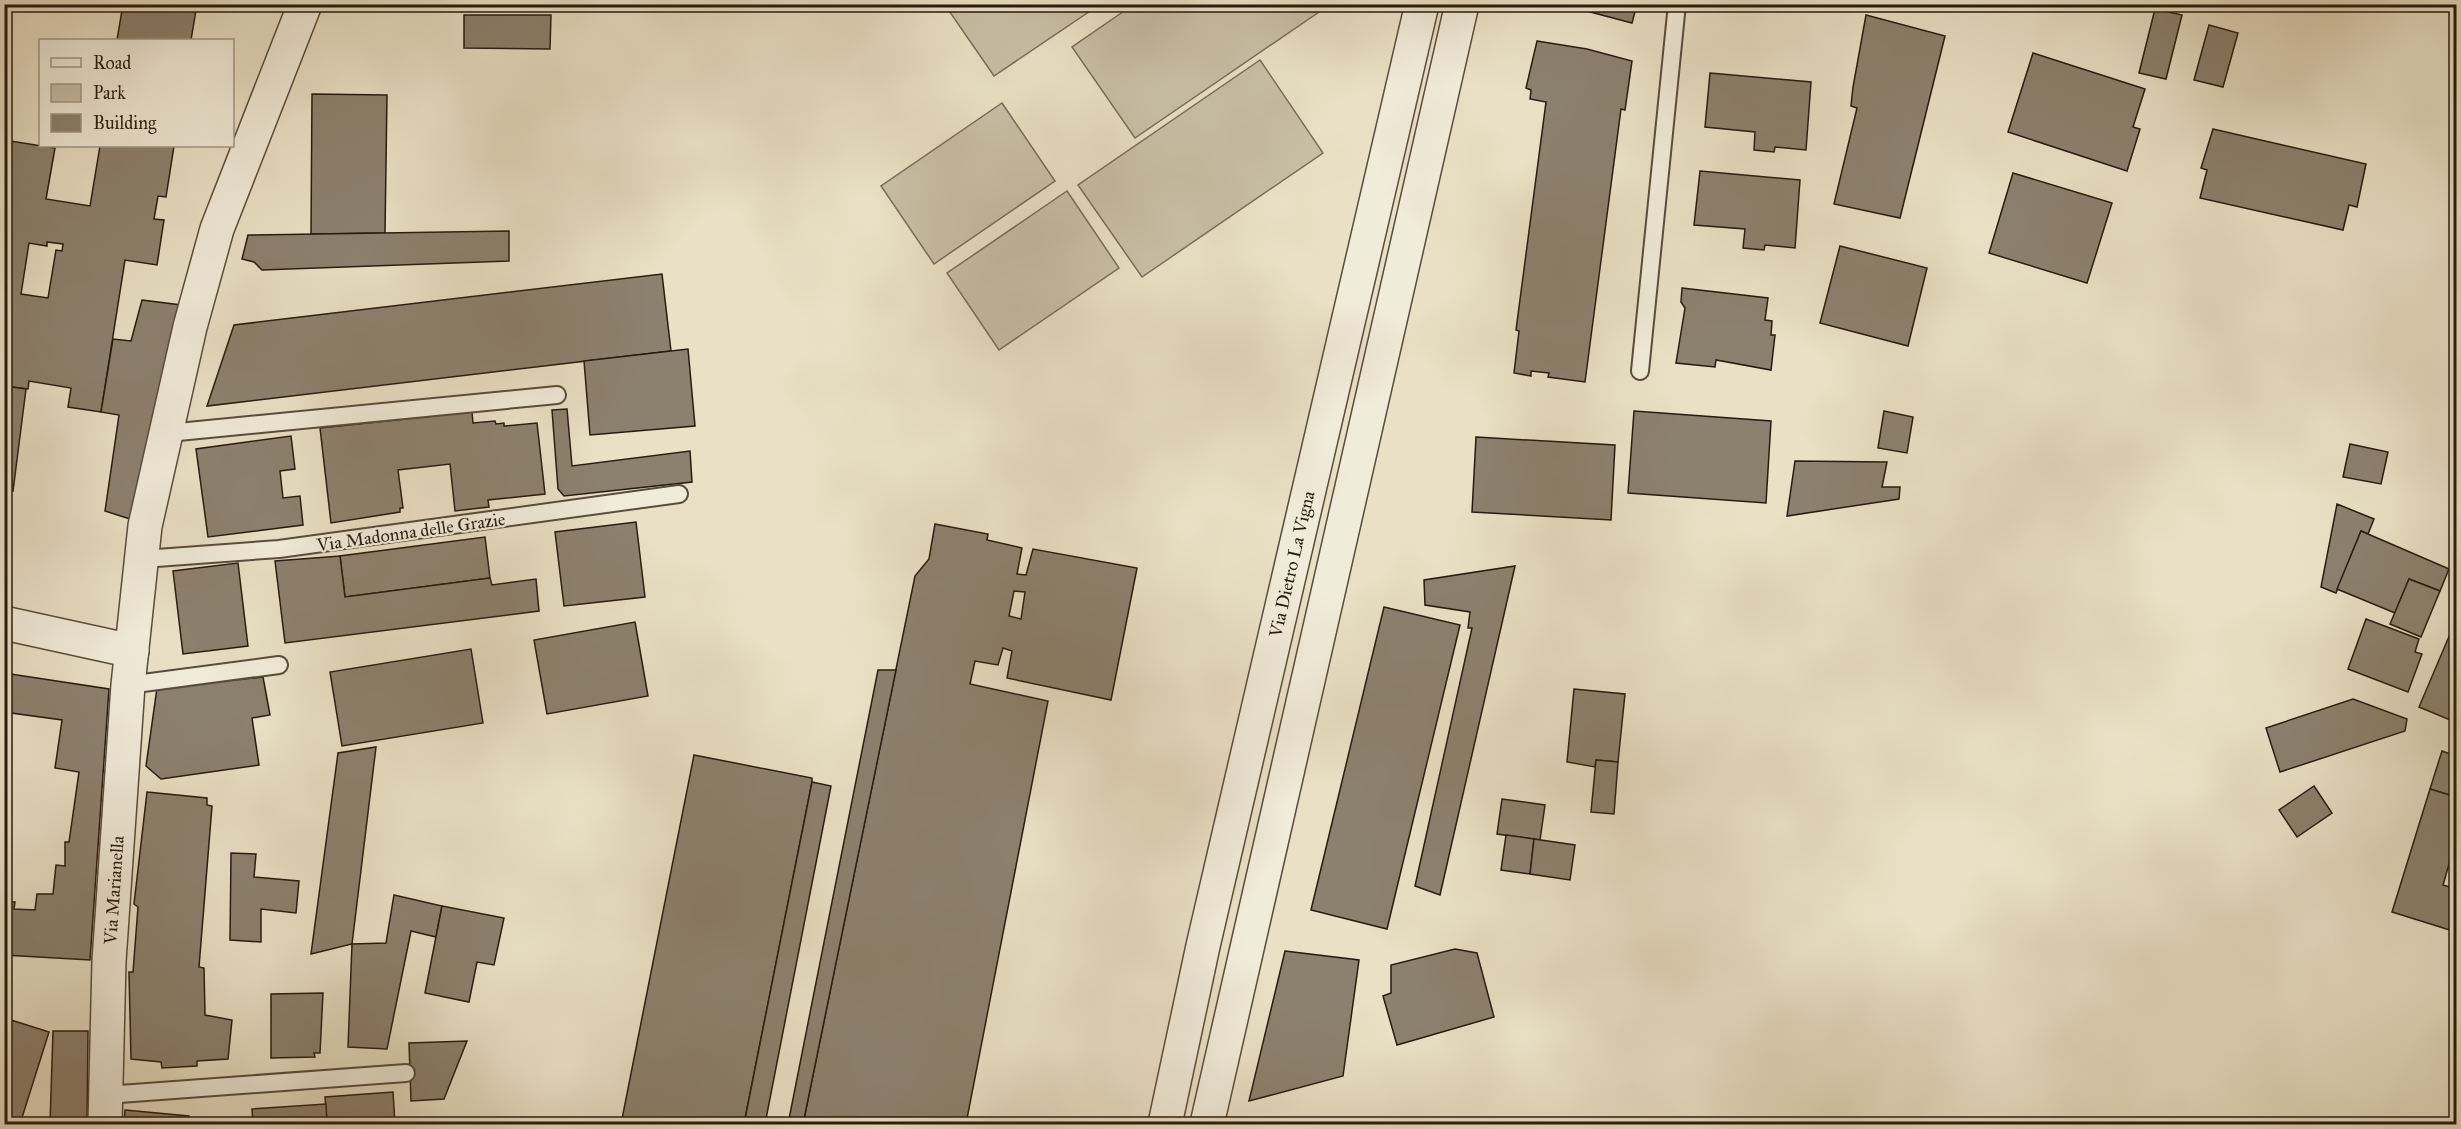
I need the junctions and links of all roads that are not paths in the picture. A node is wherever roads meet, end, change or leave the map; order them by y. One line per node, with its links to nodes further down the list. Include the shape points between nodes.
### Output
1 (305, 4): 7 (street, via 217,229 190,327)
2 (1422, 4): 16 (street, Via Dietro La Vigna)
3 (1462, 4): 17 (street)
4 (1677, 4): 5 (lane)
5 (1640, 371)
6 (557, 395): 7 (lane)
7 (168, 433): 9 (street, via 145,526)
8 (679, 494): 9 (lane, Via Madonna delle Grazie, via 279,549)
9 (143, 559): 11 (street)
10 (4, 623): 11 (street)
11 (132, 651): 13 (street, Via Marianella)
12 (279, 665): 13 (lane)
13 (128, 685): 15 (street, Via Marianella, via 109,961)
14 (406, 1073): 15 (lane, Via Marianella)
15 (106, 1110)
16 (1165, 1125)
17 (1208, 1125)

